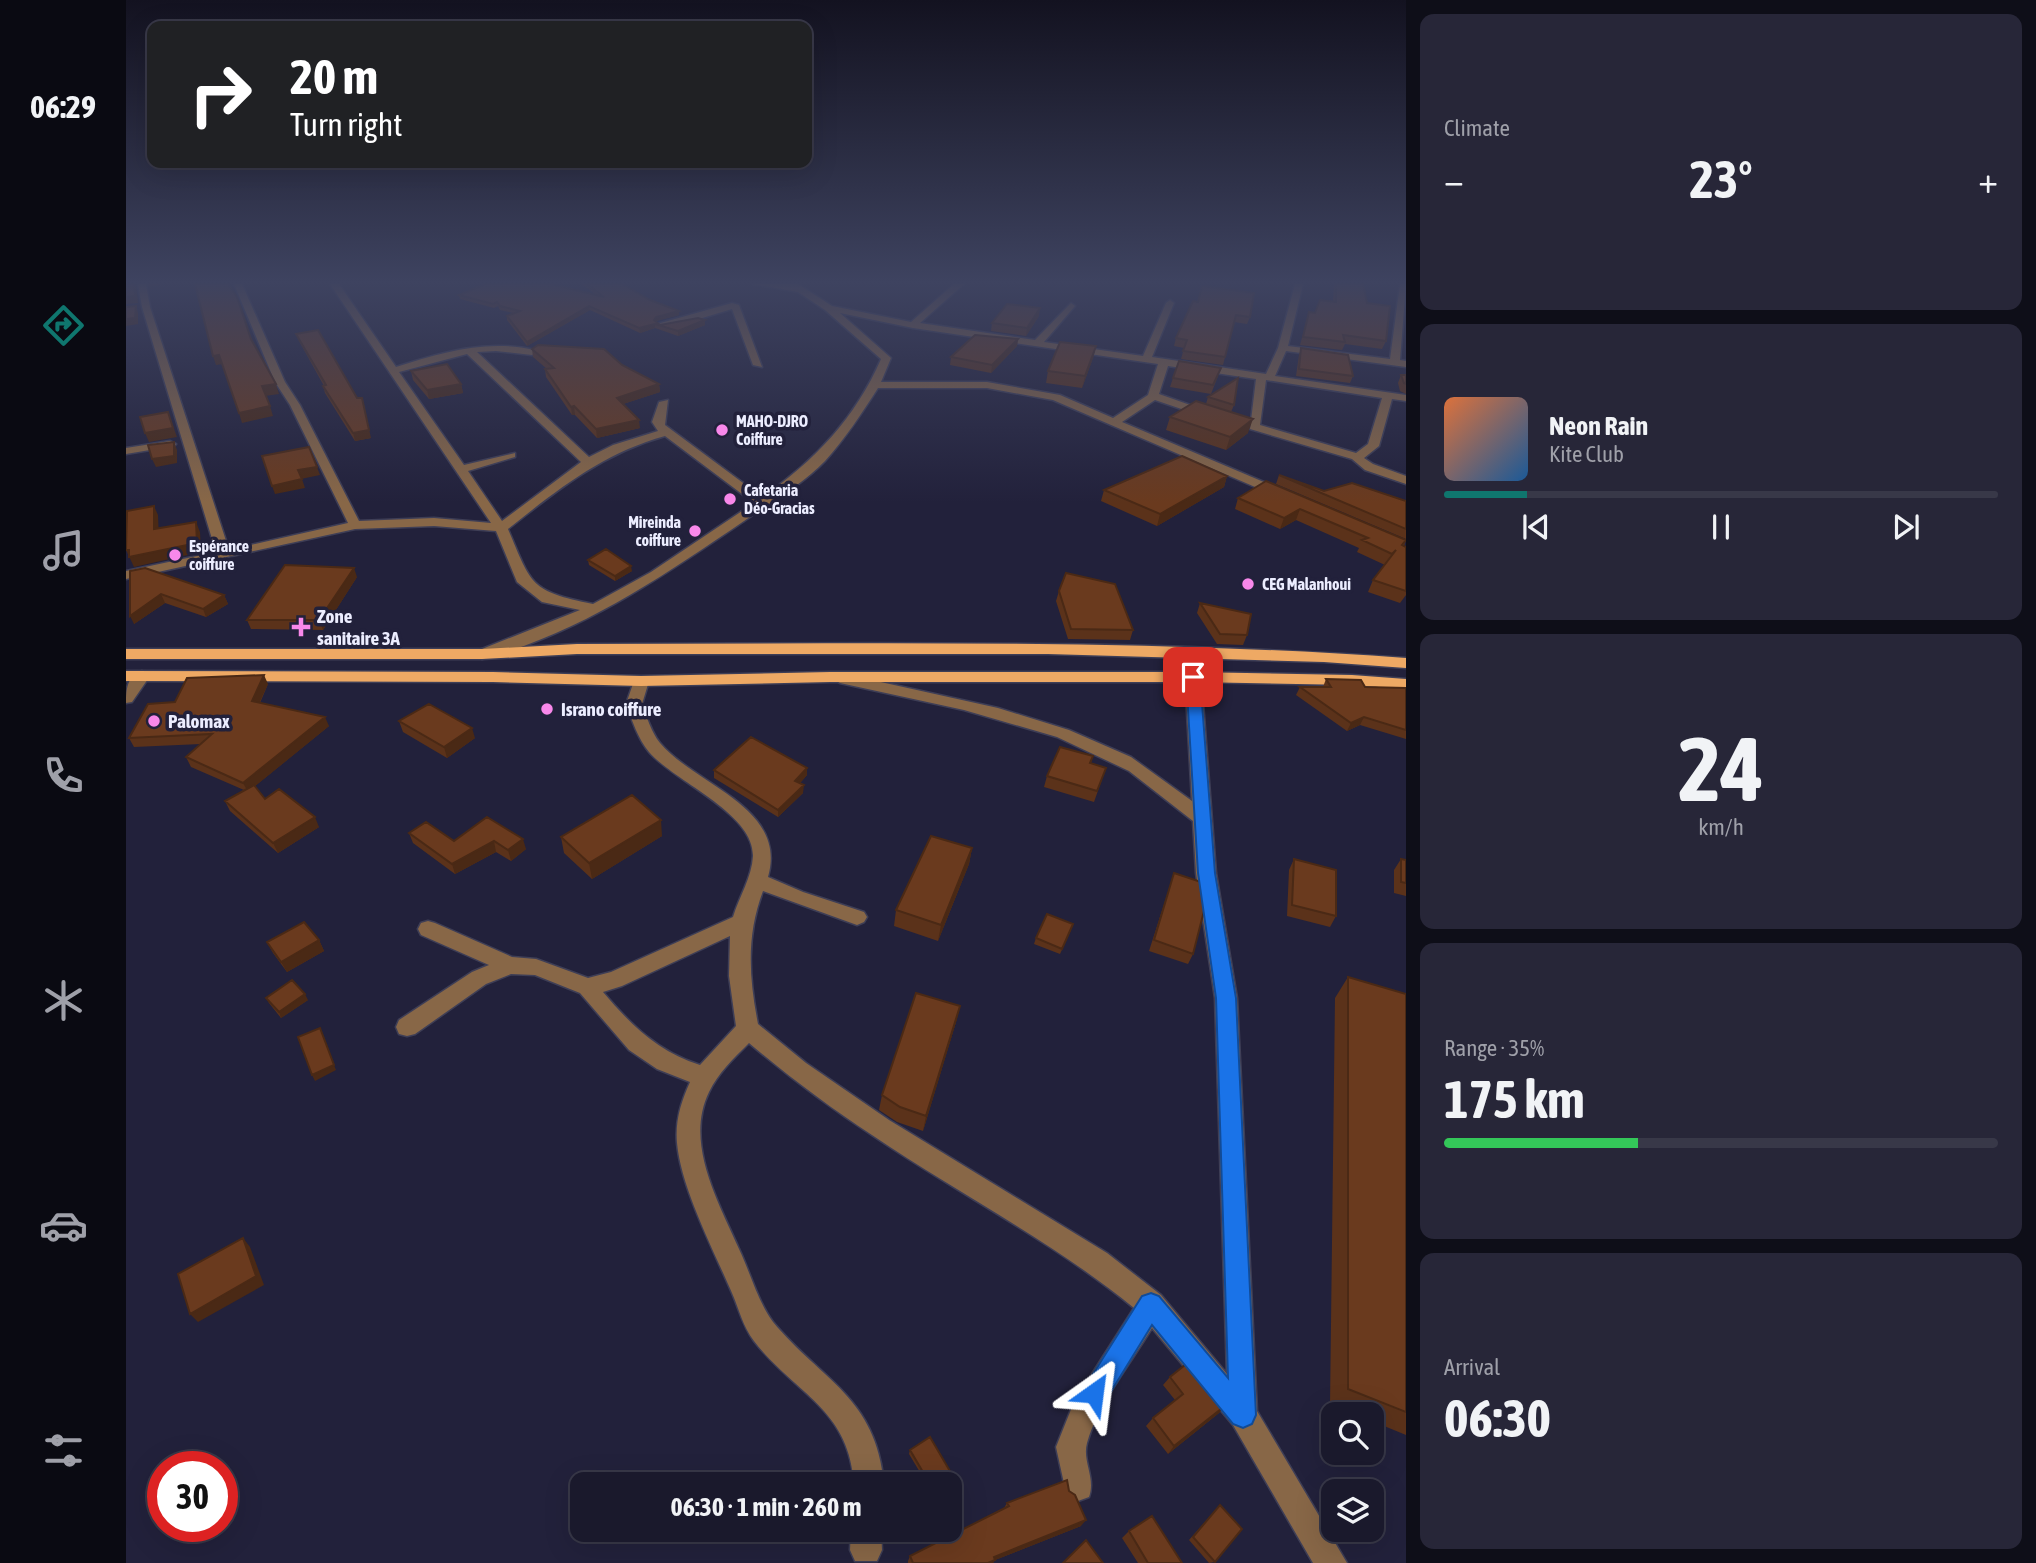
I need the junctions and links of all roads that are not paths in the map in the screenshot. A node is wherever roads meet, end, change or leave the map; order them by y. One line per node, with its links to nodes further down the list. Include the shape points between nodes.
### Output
1 (158, 357): 26 (street)
2 (269, 357): 35 (street)
3 (386, 357): 16 (street)
4 (440, 357): 16 (street)
5 (476, 357): 30 (street)
6 (755, 357): 15 (street)
7 (885, 357): 18 (street)
8 (1125, 357): 12 (street)
9 (1147, 357): 12 (street)
10 (1278, 357): 17 (street)
11 (1353, 357): 14 (street)
12 (1146, 360): 13 (street)
13 (1164, 362): 17 (street); 19 (street)
14 (1401, 363)
15 (758, 365)
16 (395, 370): 31 (street)
17 (1265, 378): 20 (street); 29 (street, via 1249,426)
18 (875, 385): 24 (street, via 967,384 1018,389 1056,397); 34 (street, via 820,459)
19 (1153, 396): 23 (street); 24 (street)
20 (1388, 396): 21 (street); 29 (street, via 1373,446)
21 (1406, 398)
22 (664, 402): 25 (street, via 658,422)
23 (1216, 417)
24 (1112, 423): 33 (street)
25 (666, 432): 30 (street, via 636,439); 34 (street)
26 (187, 442): 27 (street); 37 (street)
27 (126, 451)
28 (511, 455): 31 (street)
29 (1358, 457): 32 (street, via 1369,467)
30 (587, 462): 36 (street)
31 (462, 468): 36 (street)
32 (1406, 480)
33 (1290, 498)
34 (763, 504): 40 (street)
35 (355, 525): 36 (street, via 434,522); 37 (street)
36 (501, 528): 39 (street, via 522,579)
37 (224, 555): 38 (street)
38 (126, 575)
39 (547, 599): 40 (street); 41 (street)
40 (595, 609): 41 (street)
41 (550, 629): 43 (street)
42 (126, 654): 43 (main road)
43 (482, 654): 44 (main road, via 577,649 1048,649)
44 (1406, 663)
45 (134, 676): 48 (main road); 50 (street)
46 (830, 677): 47 (main road); 48 (main road); 51 (street, via 1028,722 1072,737 1126,762)
47 (1193, 677): 49 (main road); 51 (street)
48 (641, 681): 52 (street, via 634,704 654,747 727,804 760,842 763,852)
49 (1406, 684)
50 (126, 698)
51 (1202, 818): 62 (street, via 1226,998)
52 (757, 880): 53 (street); 54 (street)
53 (857, 917)
54 (742, 922): 57 (street, via 615,980); 59 (street, via 739,969)
55 (428, 929): 56 (street)
56 (510, 965): 57 (street, via 536,967); 58 (street, via 479,978)
57 (587, 987): 60 (street, via 641,1048 674,1068)
58 (407, 1027)
59 (748, 1029): 60 (street); 61 (street, via 881,1128 1098,1262)
60 (703, 1076): 63 (street, via 690,1112 689,1150 726,1248 762,1330 796,1367 827,1391 856,1426)
61 (1151, 1305): 62 (street); 64 (street, via 1084,1412 1072,1447)
62 (1243, 1415): 65 (street)
63 (869, 1472)
64 (1078, 1486)
65 (1331, 1563)

